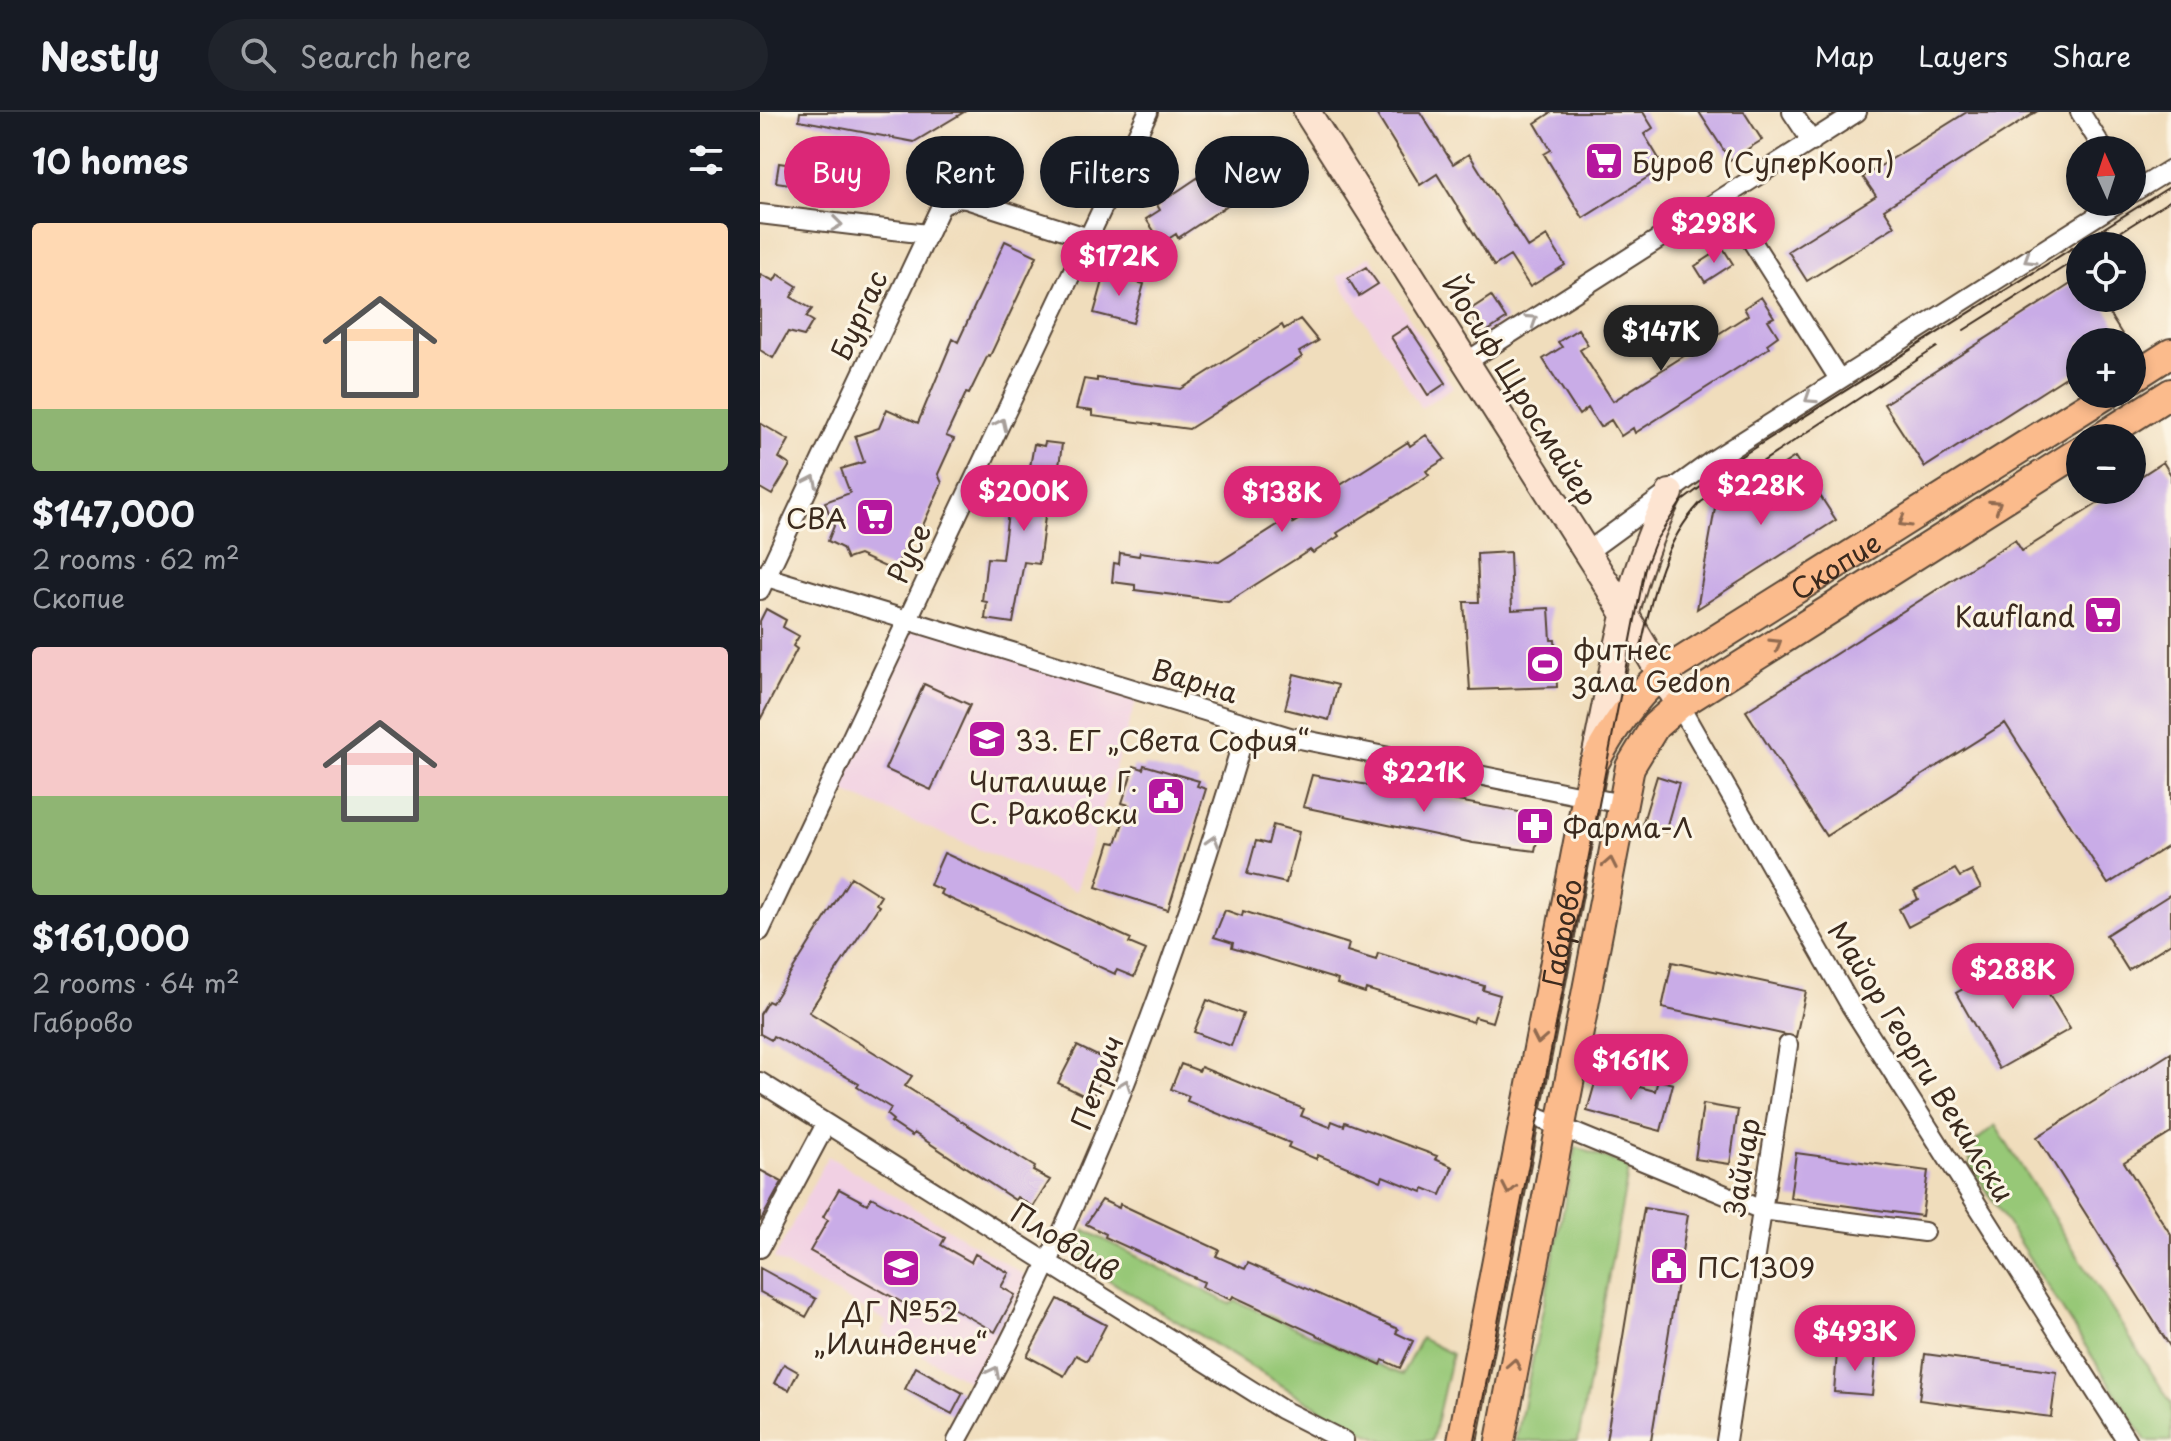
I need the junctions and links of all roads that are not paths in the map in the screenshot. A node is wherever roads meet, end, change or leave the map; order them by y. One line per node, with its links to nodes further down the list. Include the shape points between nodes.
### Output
1 (1148, 112): 14 (street, Русе)
2 (1307, 112): 16 (street, Йосиф Щросмайер)
3 (1792, 112): 7 (street)
4 (1857, 112): 7 (street)
5 (2080, 112): 6 (street)
6 (2095, 136)
7 (1812, 142): 10 (street)
8 (2171, 169): 9 (street)
9 (2146, 185)
10 (1724, 197): 16 (street, one-way to 10); 18 (street)
11 (760, 214): 13 (street, one-way to 13)
12 (2097, 216): 18 (street, one-way to 18)
13 (927, 234): 14 (street, Бургас, via 941,206 956,198); 25 (street, Бургас, one-way to 13)
14 (1089, 238): 27 (street, Русе, one-way to 14)
15 (2171, 353): 17 (main road)
16 (1466, 362): 24 (street, Йосиф Щросмайер)
17 (2146, 369)
18 (1839, 379): 23 (street, one-way to 23)
19 (2171, 393): 21 (main road)
20 (2084, 408): 28 (main road, Скопие, one-way to 28)
21 (2122, 424)
22 (2066, 460): 29 (main road, Скопие, one-way to 22)
23 (1670, 493): 24 (street); 26 (street, Габрово, via 1644,546)
24 (1587, 552): 26 (street, Йосиф Щросмайер)
25 (762, 581): 27 (street, Варна)
26 (1625, 614): 28 (street, Йосиф Щросмайер); 31 (street, Габрово)
27 (907, 621): 30 (street, Варна); 35 (street, Русе)
28 (1653, 673): 29 (street, Йосиф Щросмайер); 31 (main road, Скопие); 32 (street, Габрово)
29 (1679, 705): 32 (main road, Скопие, via 1655,726); 50 (street, Майор Георги Векилски, via 1851,1006)
30 (1247, 726): 33 (street, Варна); 44 (street, Петрич, one-way to 30, via 1097,1158 1203,876)
31 (1593, 765): 33 (main road, Габрово)
32 (1630, 767): 34 (main road, Габрово)
33 (1587, 797): 34 (street, Варна); 38 (main road, Габрово, one-way to 38)
34 (1622, 804): 40 (main road, Габрово, one-way to 34)
35 (760, 931)
36 (1788, 1045): 41 (street, Зайчар)
37 (760, 1082): 39 (street, Пловдив)
38 (1524, 1112): 40 (street); 47 (main road, Габрово, one-way to 47)
39 (826, 1124): 43 (street); 44 (street, Пловдив)
40 (1559, 1127): 41 (street); 48 (main road, Габрово, one-way to 40)
41 (1762, 1210): 42 (street); 49 (street, Зайчар)
42 (1924, 1232)
43 (760, 1248)
44 (1049, 1263): 45 (street, Петрич, one-way to 44); 46 (street, Пловдив, via 1281,1409)
45 (957, 1441)
46 (1344, 1441)
47 (1462, 1441)
48 (1500, 1441)
49 (1726, 1441)
50 (2127, 1441)

